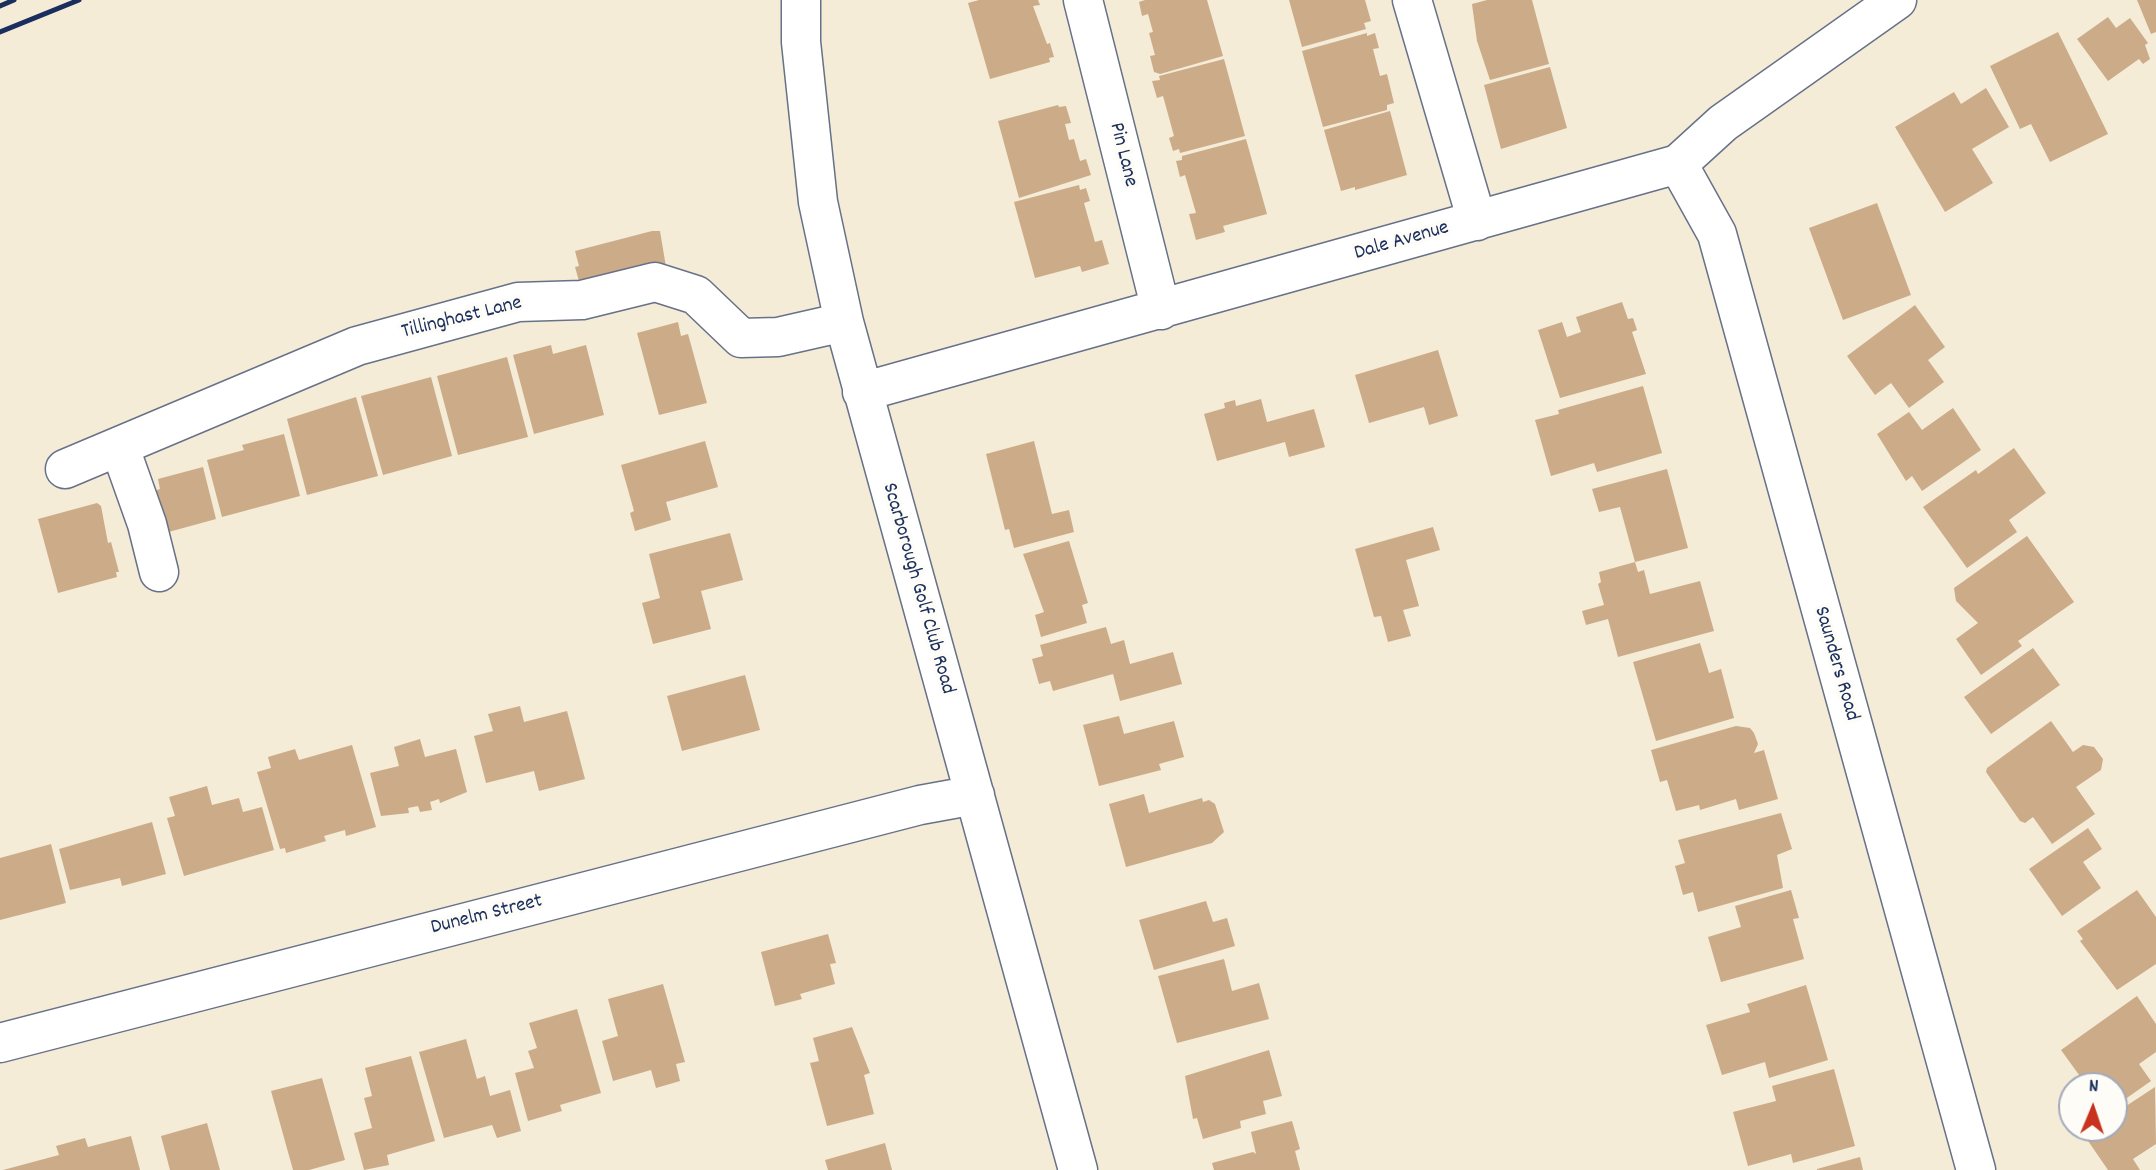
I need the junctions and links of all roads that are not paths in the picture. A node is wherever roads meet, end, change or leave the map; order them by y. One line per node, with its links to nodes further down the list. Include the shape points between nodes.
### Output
1 (800, 0): 8 (street, Scarborough Golf Club Road, via 818,202)
2 (1083, 0): 7 (street, Pin Lane)
3 (1412, 0): 6 (street)
4 (1896, 0): 5 (street, Dale Avenue, via 1723,123)
5 (1678, 164): 6 (street, Dale Avenue); 16 (street, Saunders Road, via 1717,234)
6 (1477, 220): 7 (street, Dale Avenue)
7 (1161, 310): 9 (street, Dale Avenue)
8 (844, 322): 9 (street, Scarborough Golf Club Road); 10 (street, Tillinghast Lane, via 778,337 741,338 696,295 654,282 582,300 518,302 357,346)
9 (862, 392): 13 (street, Scarborough Golf Club Road)
10 (120, 448): 11 (street, Tillinghast Lane); 12 (street, via 148,524)
11 (65, 469)
12 (159, 572)
13 (975, 796): 14 (street, Dunelm Street, via 894,812); 15 (street, Scarborough Golf Club Road)
14 (0, 1043)
15 (1078, 1170)
16 (1976, 1170)

